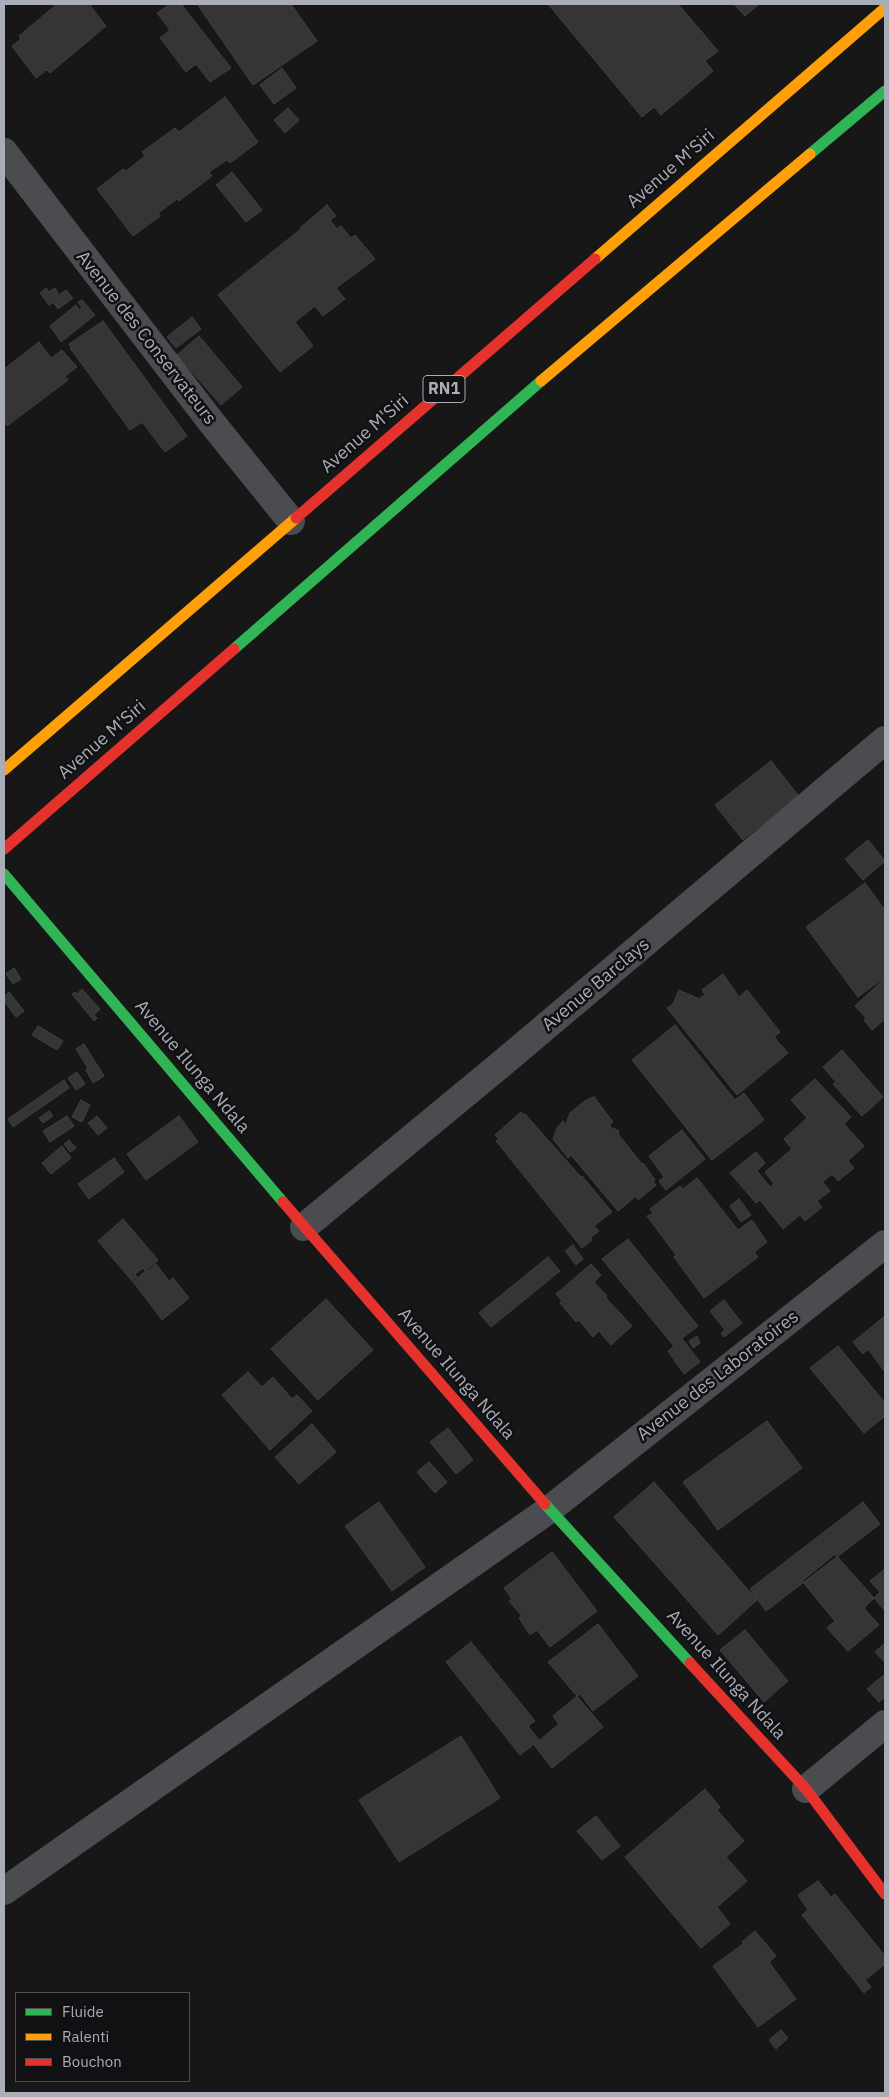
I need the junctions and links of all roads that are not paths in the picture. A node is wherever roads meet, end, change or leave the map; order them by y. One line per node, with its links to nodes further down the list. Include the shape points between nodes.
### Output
1 (885, 8): 6 (main road, Avenue M'Siri / RN1)
2 (885, 92): 4 (main road, Avenue M'Siri)
3 (885, 104): 4 (main road)
4 (860, 112): 9 (main road, Avenue M'Siri, via 597,333)
5 (4, 152): 6 (street, Avenue des Conservateurs)
6 (291, 521): 8 (main road, Avenue M'Siri / RN1)
7 (885, 740): 11 (street, Avenue Barclays)
8 (4, 770)
9 (4, 850)
10 (4, 874): 11 (main road, Avenue Ilunga Ndala)
11 (304, 1227): 13 (main road, Avenue Ilunga Ndala)
12 (885, 1244): 13 (street, Avenue des Laboratoires)
13 (550, 1509): 15 (main road, Avenue Ilunga Ndala); 16 (street, Avenue des Laboratoires)
14 (885, 1724): 15 (street)
15 (806, 1788): 17 (main road, Avenue Ilunga Ndala)
16 (4, 1891)
17 (885, 1894)

